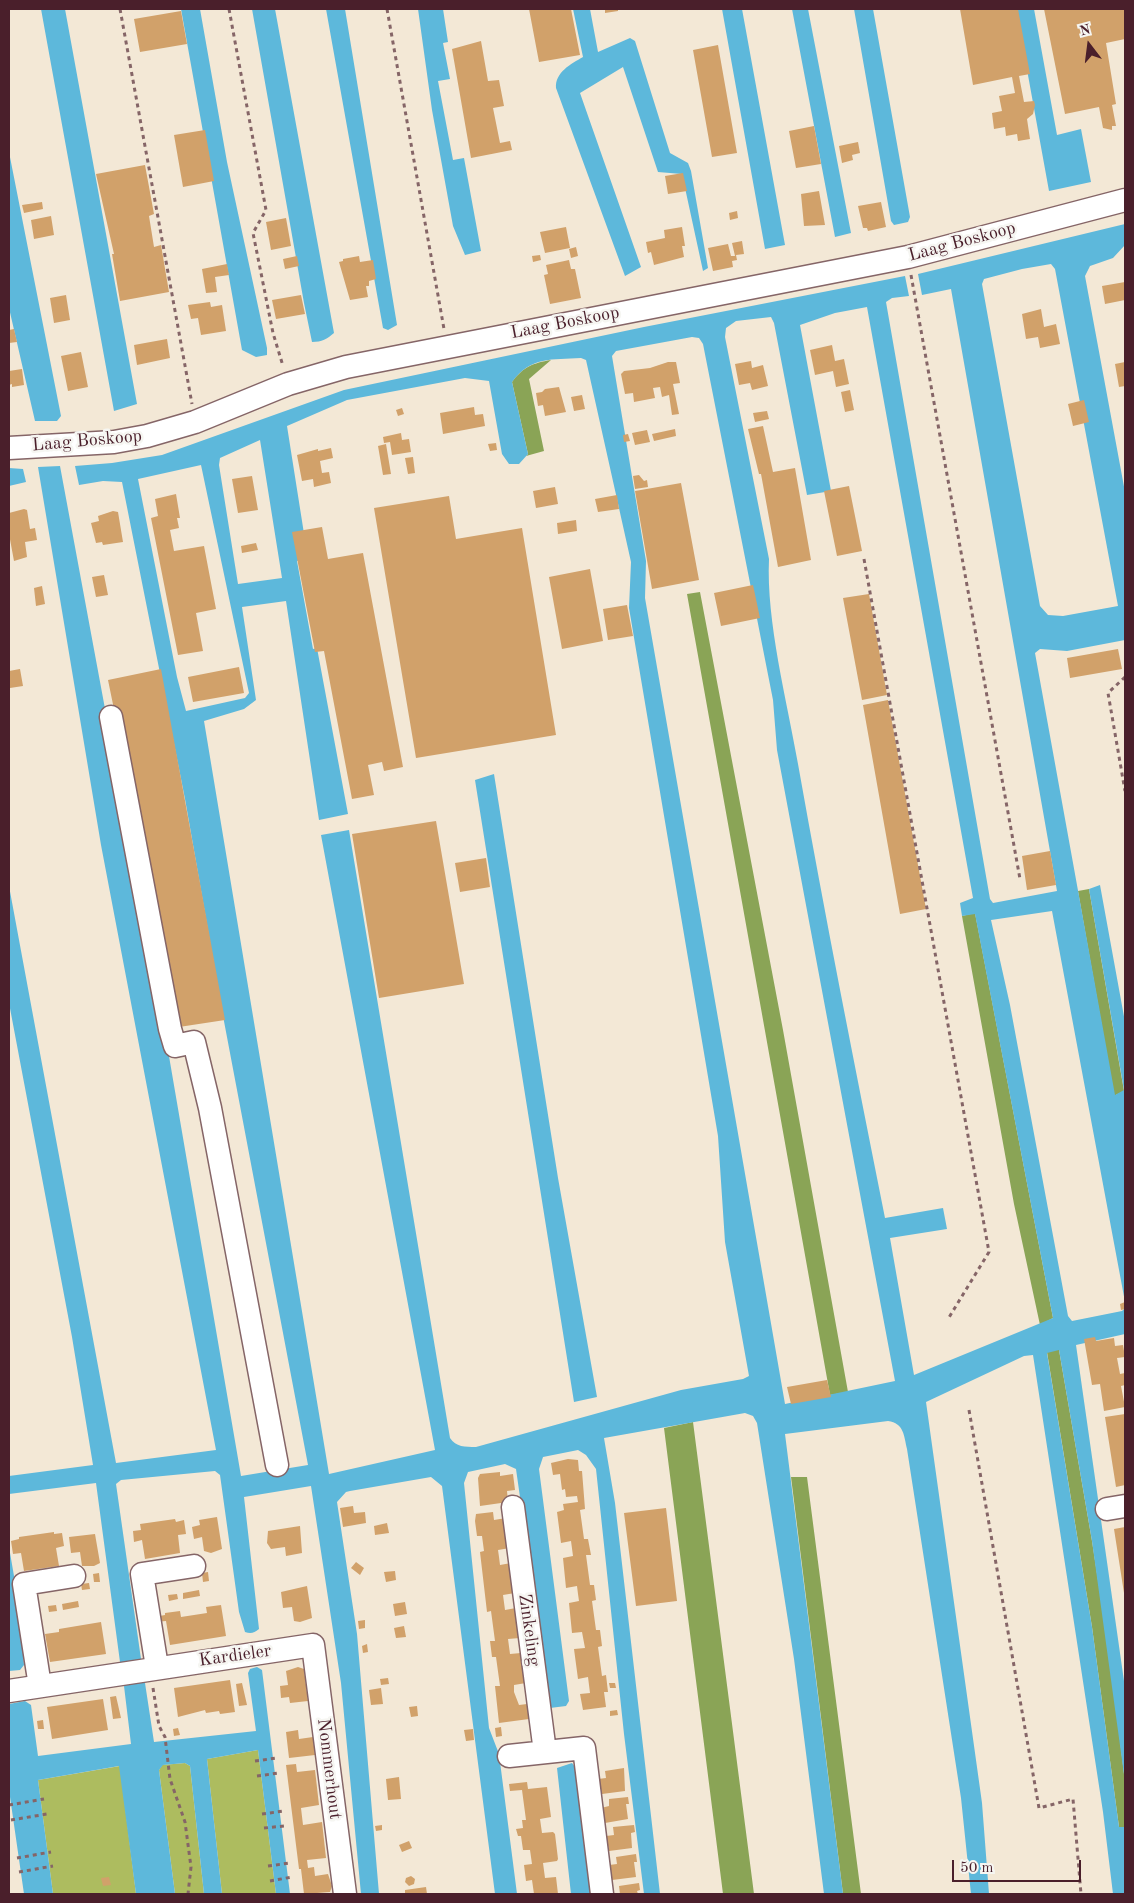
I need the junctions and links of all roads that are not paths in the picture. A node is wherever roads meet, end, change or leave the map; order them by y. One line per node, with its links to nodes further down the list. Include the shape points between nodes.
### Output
1 (1125, 200): 2 (street, Laag Boskoop, via 908,257 346,367 288,384 195,422 147,436 114,442)
2 (9, 448)
3 (111, 717): 4 (street, via 170,1029 175,1046 194,1042 210,1108)
4 (277, 1465)
5 (513, 1508): 12 (street, Zinkeling)
6 (194, 1566): 9 (street, via 142,1574)
7 (74, 1576): 10 (street, via 24,1584)
8 (313, 1645): 9 (street, Kardieler); 14 (street, Nommerhout)
9 (141, 1670): 10 (street, Kardieler)
10 (40, 1686): 11 (street, Kardieler)
11 (9, 1691)
12 (545, 1752): 13 (street); 15 (street, via 584,1748)
13 (509, 1756)
14 (344, 1894)
15 (602, 1894)

